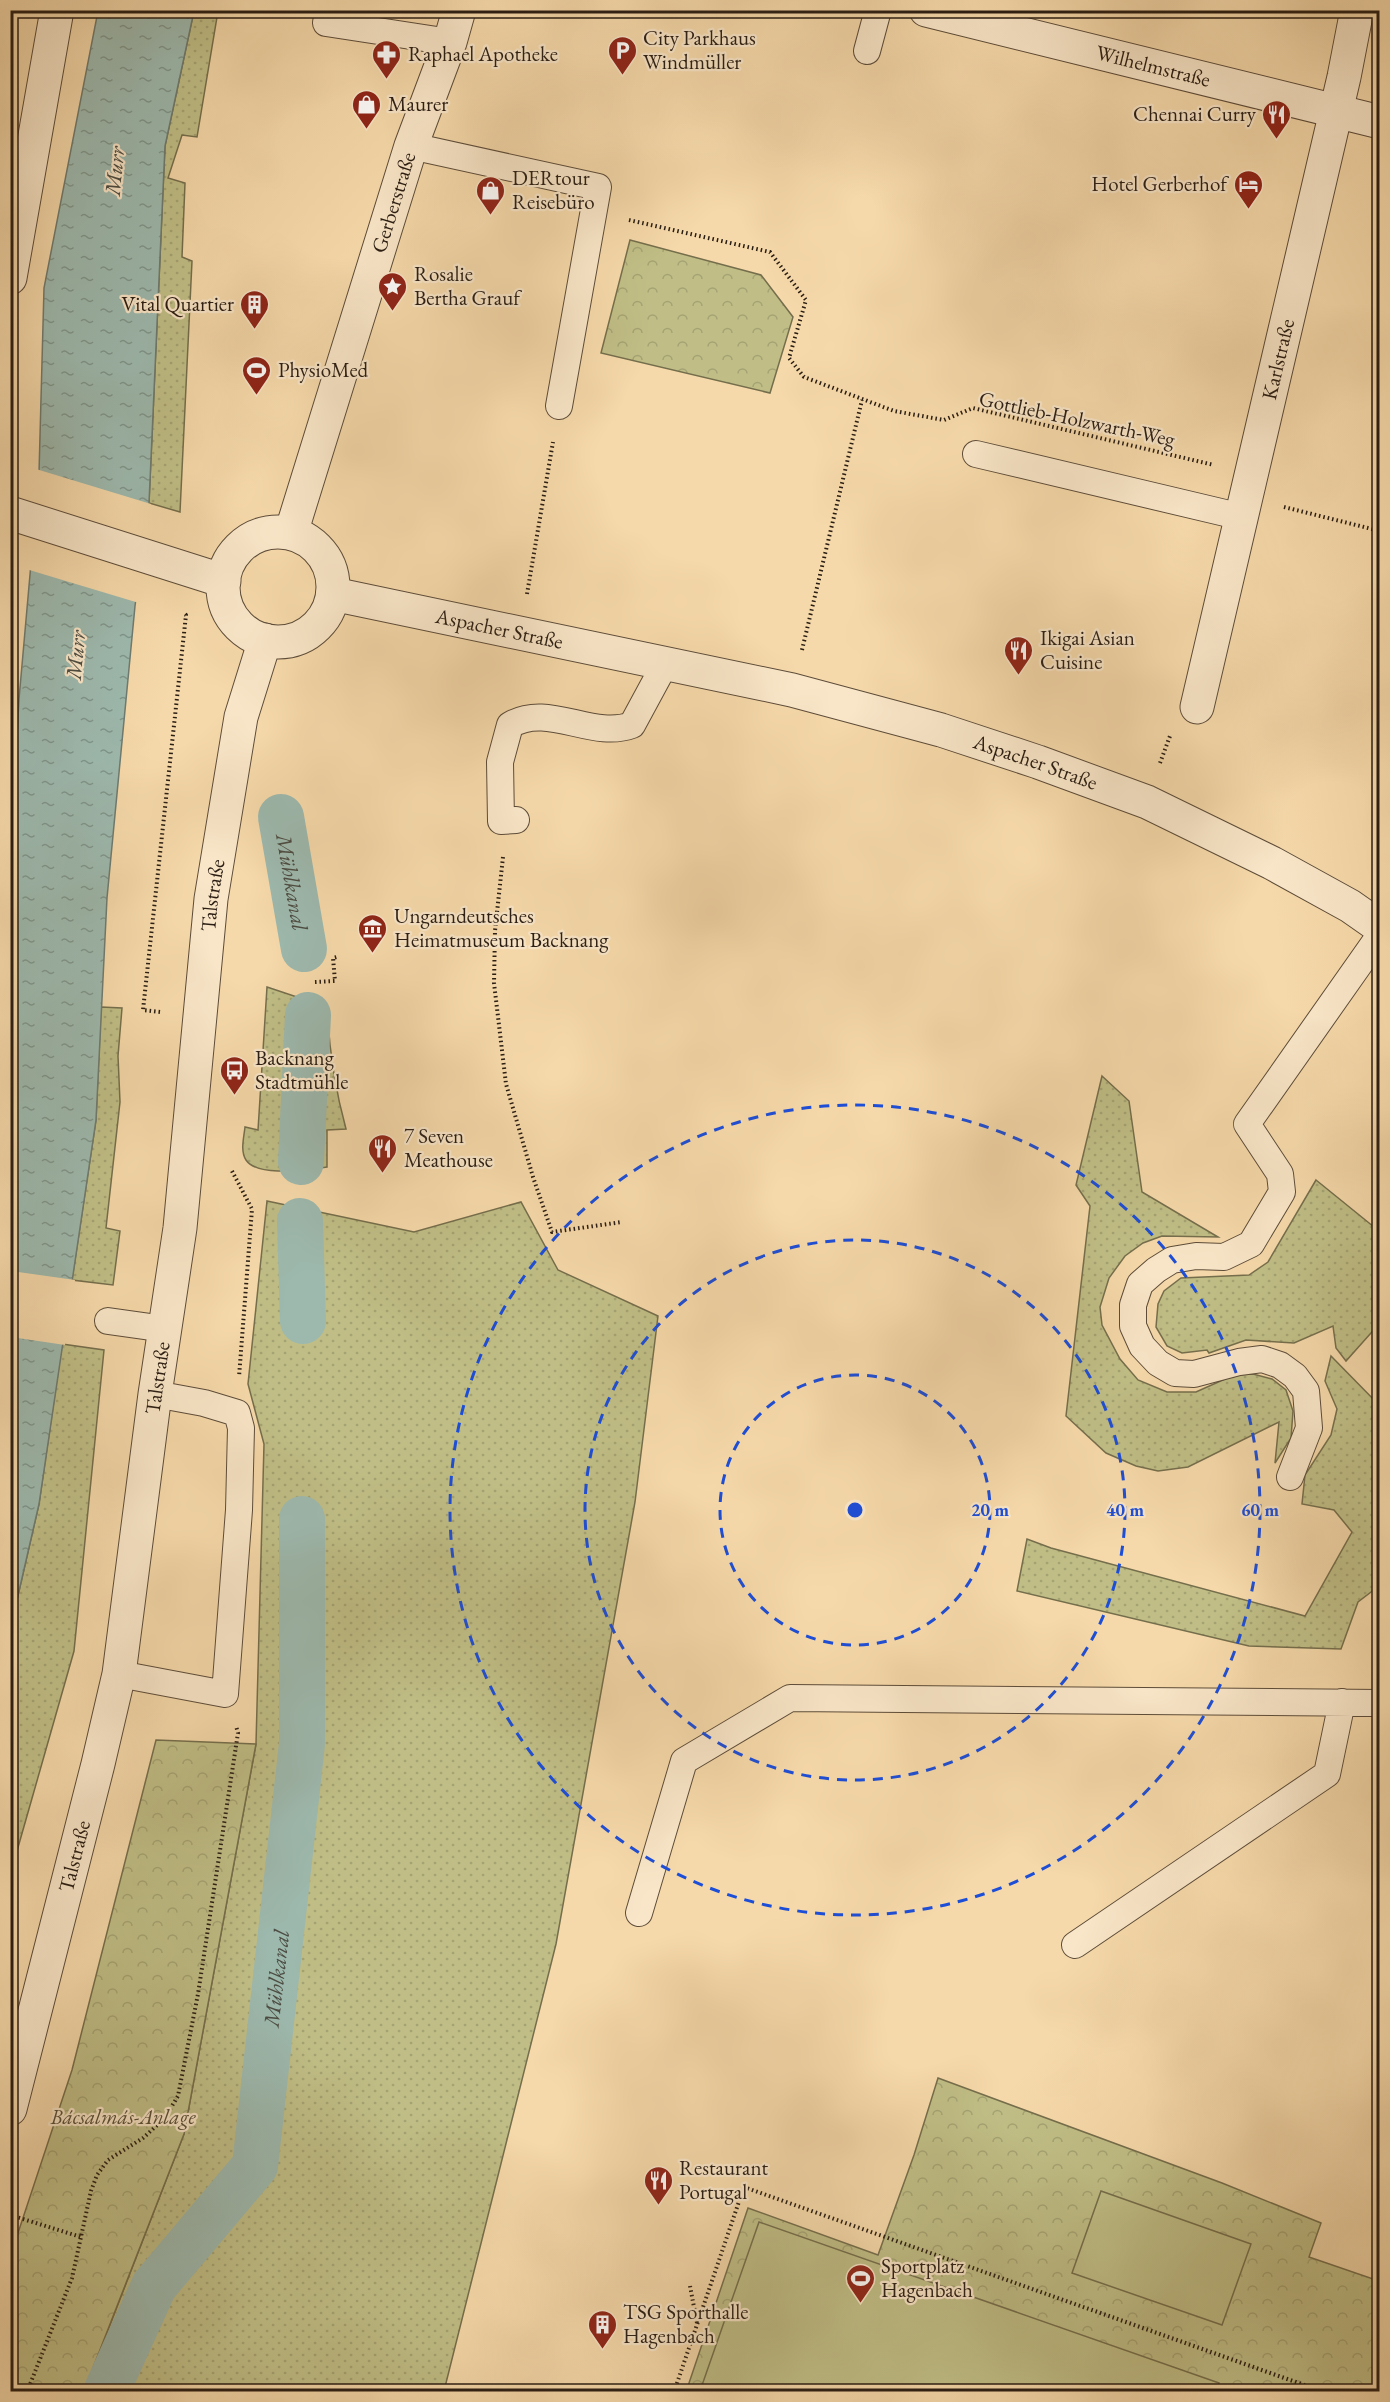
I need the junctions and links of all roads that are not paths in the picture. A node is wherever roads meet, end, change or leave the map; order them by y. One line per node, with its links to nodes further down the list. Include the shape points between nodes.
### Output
1 (57, 10): 12 (street)
2 (459, 10): 7 (street, Gerberstraße)
3 (878, 10): 8 (lane)
4 (926, 10): 9 (street, Wilhelmstraße)
5 (1357, 10): 9 (street, Karlstraße)
6 (327, 17): 7 (lane, via 326,23)
7 (450, 42): 11 (street, Gerberstraße)
8 (867, 51)
9 (1336, 112): 10 (street, Wilhelmstraße); 15 (street, Karlstraße)
10 (1380, 122)
11 (411, 146): 13 (lane, via 598,187); 17 (street, Gerberstraße)
12 (10, 278)
13 (559, 406)
14 (976, 454): 15 (lane)
15 (1247, 496): 22 (street, Karlstraße)
16 (22, 517): 18 (street)
17 (291, 533): 18 (street, via 267,534 245,543 227,567); 19 (street, via 319,549 333,578)
18 (224, 581): 20 (street, via 224,595 238,623)
19 (333, 594): 20 (street, via 321,622 309,632 295,639); 21 (street, Aspacher Straße)
20 (265, 640): 27 (street, Talstraße, via 241,717 211,899 180,1227)
21 (665, 664): 23 (lane, via 632,725 608,729 534,716 510,725 500,762); 24 (street, Aspacher Straße, via 792,690 941,730 1147,802 1272,863)
22 (1197, 707)
23 (509, 820)
24 (1380, 927)
25 (1380, 935): 29 (lane, via 1247,1124 1280,1174 1282,1192 1251,1244 1224,1257 1172,1260 1140,1284 1133,1305 1133,1326 1142,1347 1175,1373 1194,1374 1262,1359 1295,1376 1306,1391 1309,1428)
26 (108, 1321): 27 (lane)
27 (165, 1329): 28 (street, Talstraße)
28 (155, 1394): 30 (street, Talstraße); 30 (lane, via 237,1413 241,1428 225,1694)
29 (1290, 1477)
30 (119, 1674): 35 (street, Talstraße)
31 (1342, 1702): 32 (lane); 33 (lane, via 790,1698 684,1761); 34 (lane, via 1327,1774)
32 (1380, 1702)
33 (639, 1912)
34 (1075, 1946)
35 (10, 2109)

